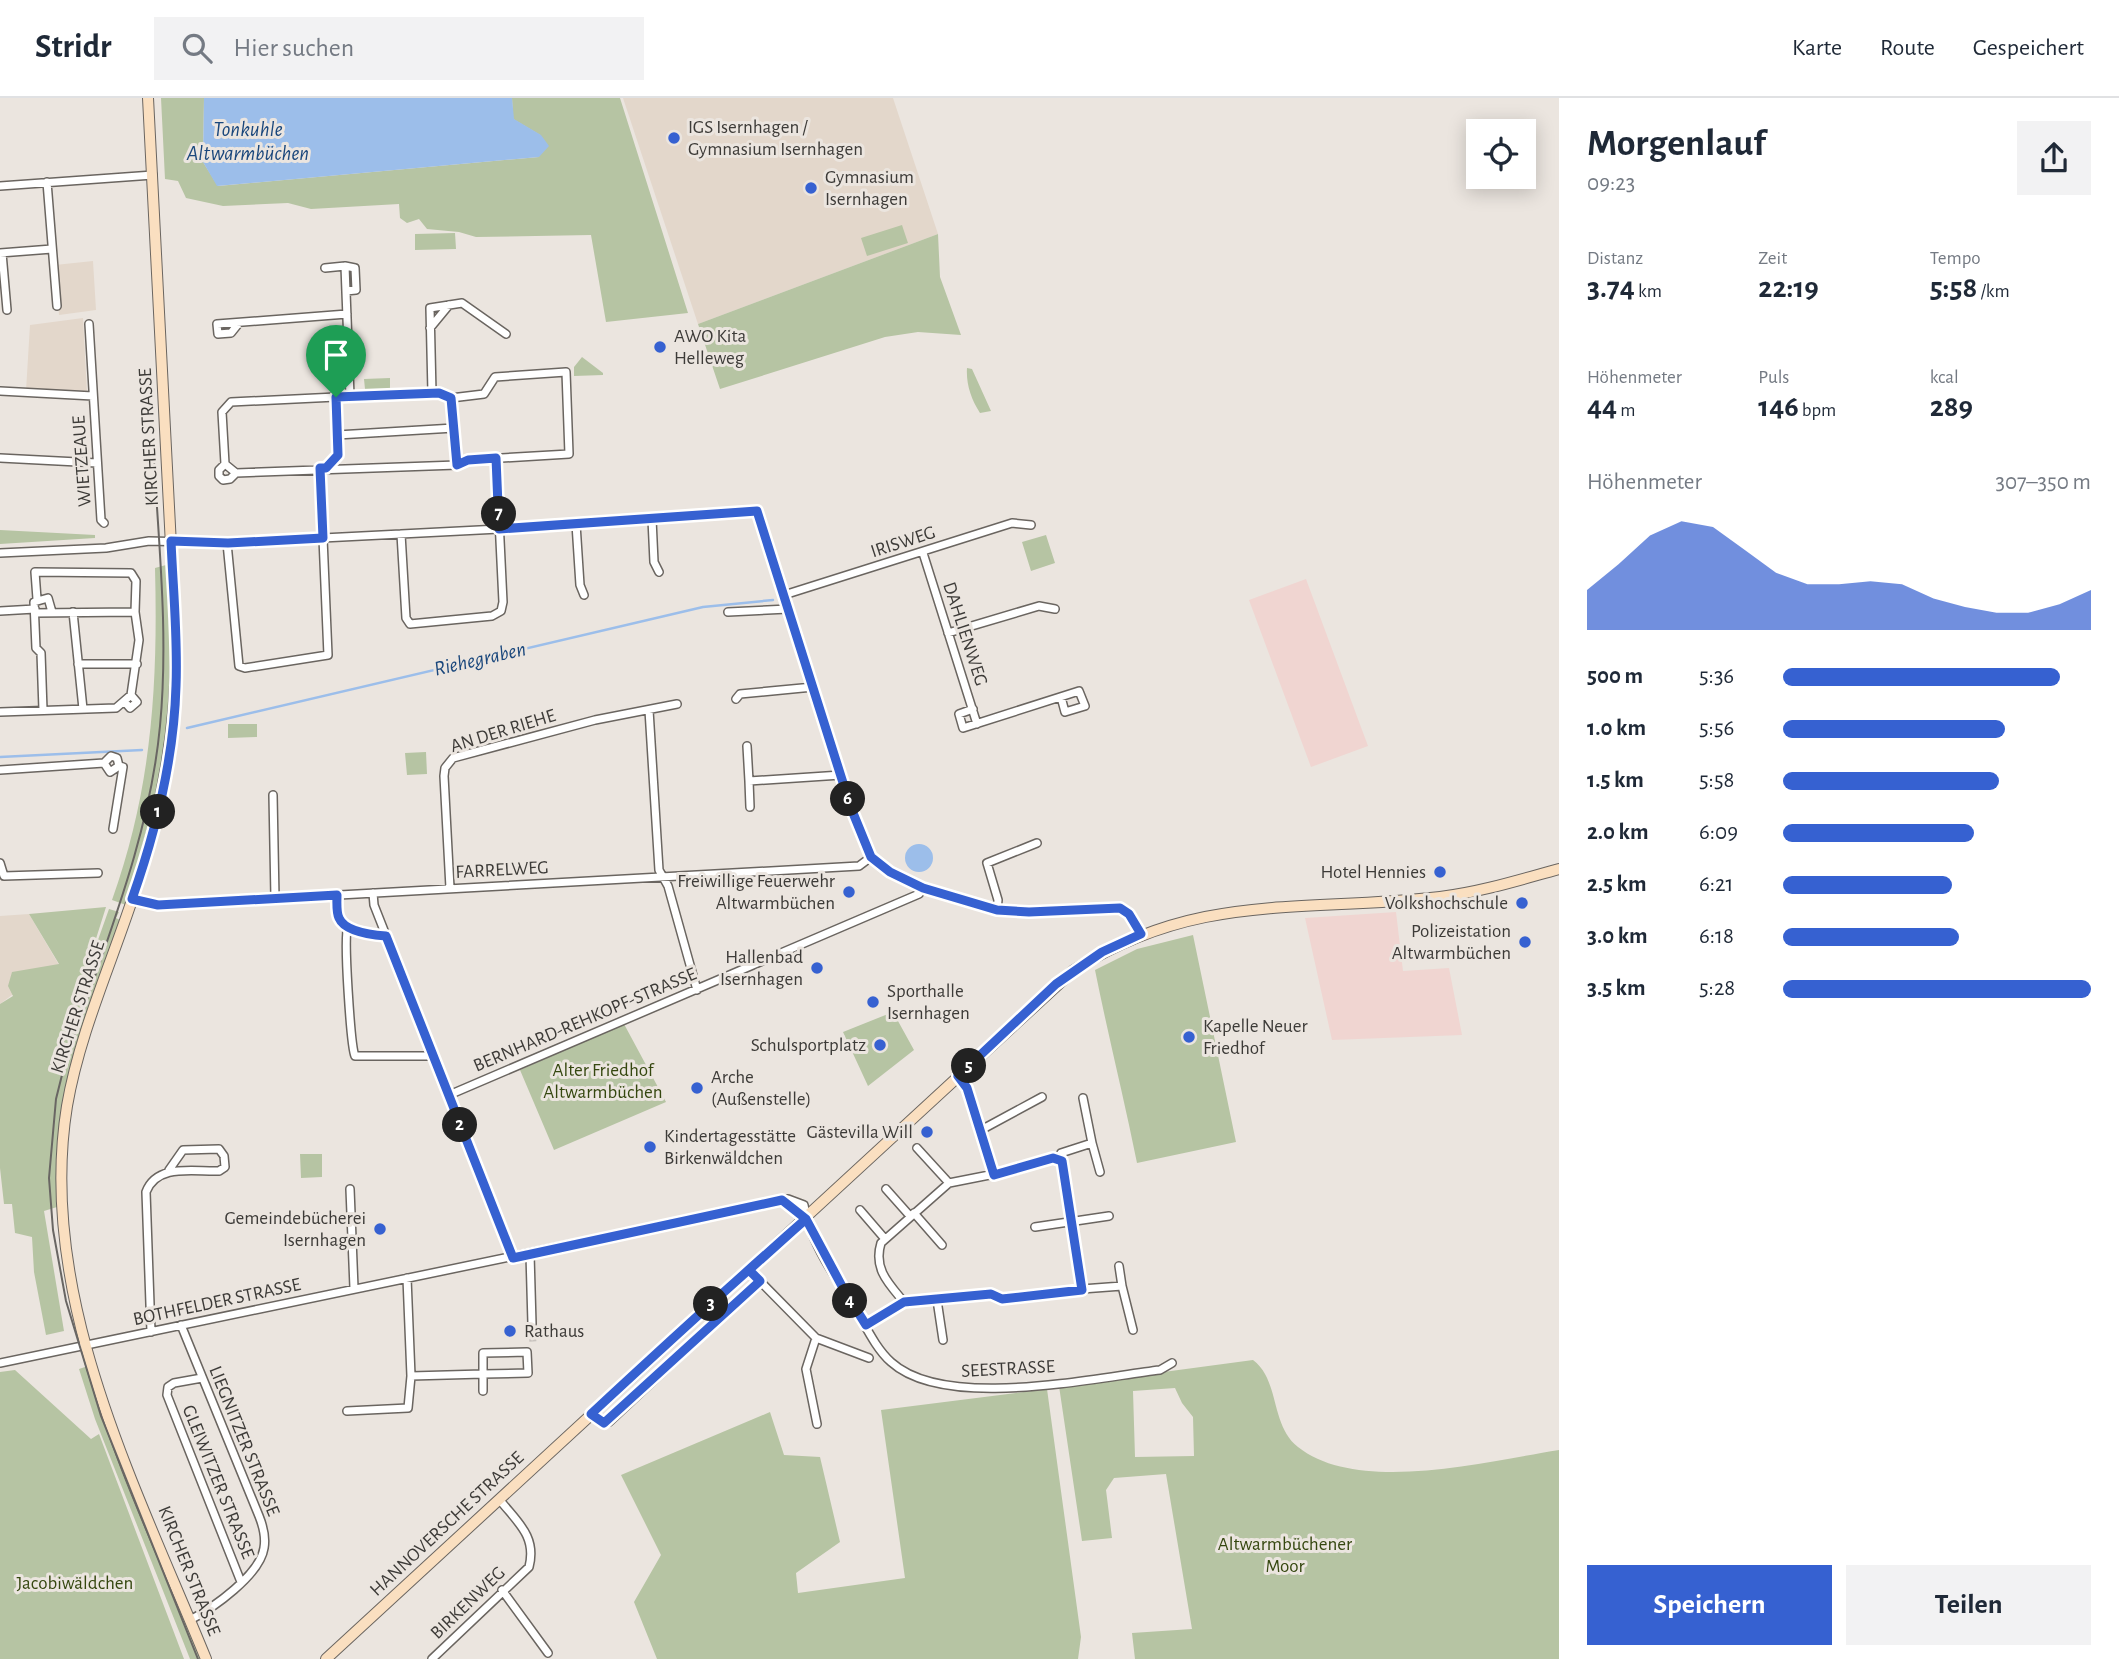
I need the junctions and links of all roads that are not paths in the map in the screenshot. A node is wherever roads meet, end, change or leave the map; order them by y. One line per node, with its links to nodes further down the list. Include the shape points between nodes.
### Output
1 (148, 98): 2 (main road, KIRCHER STRASSE)
2 (153, 175): 3 (street); 38 (main road, KIRCHER STRASSE)
3 (47, 182): 4 (street); 5 (street)
4 (0, 186)
5 (52, 249): 6 (street); 9 (street)
6 (1, 253): 10 (street)
7 (325, 268): 11 (street, via 355,268 356,290 346,291)
8 (449, 304): 14 (street); 14 (street, via 430,307); 15 (street, via 462,303)
9 (57, 306)
10 (7, 310)
11 (347, 314): 12 (street); 19 (street)
12 (239, 323)
13 (89, 324): 18 (street, WIETZEAUE)
14 (429, 329): 17 (street)
15 (506, 334)
16 (0, 391): 18 (street, WIETZEAUE)
17 (432, 393): 19 (street); 21 (street)
18 (93, 396): 26 (street, WIETZEAUE)
19 (350, 396): 20 (street)
20 (336, 397): 23 (street); 27 (street, via 232,402 222,412)
21 (451, 398): 22 (street); 25 (street, via 484,394 495,377 566,372 569,454)
22 (454, 428): 23 (street); 28 (street)
23 (337, 435): 29 (street, via 338,455)
24 (0, 458): 26 (street)
25 (496, 458): 28 (street); 35 (street)
26 (97, 463): 32 (street, WIETZEAUE)
27 (225, 464): 30 (street); 30 (street, via 219,470 223,480)
28 (457, 465): 29 (street)
29 (323, 468): 30 (street); 37 (street)
30 (236, 473)
31 (652, 519): 33 (street); 42 (street, via 654,562); 44 (street, via 757,511)
32 (104, 523)
33 (576, 523): 35 (street); 43 (street)
34 (1031, 524): 41 (street, IRISWEG, via 1012,523)
35 (499, 529): 36 (street); 36 (street, via 501,611 418,625 406,618)
36 (401, 534): 37 (street)
37 (323, 538): 39 (street); 39 (street, via 328,655 245,668 236,661)
38 (171, 541): 39 (street); 40 (street); 85 (main road, KIRCHER STRASSE, via 174,724 160,803)
39 (228, 543)
40 (0, 553)
41 (923, 553): 44 (street, IRISWEG); 54 (street, DAHLIENWEG)
42 (659, 572)
43 (584, 595)
44 (784, 596): 46 (street)
45 (37, 599): 49 (street); 50 (street, via 48,598); 52 (street, via 35,572 131,573 136,581)
46 (788, 609): 53 (street); 57 (street)
47 (1055, 609): 54 (street, via 1039,606)
48 (0, 611): 49 (street)
49 (35, 611): 50 (street); 63 (street)
50 (52, 612): 51 (street)
51 (72, 612): 52 (street); 55 (street)
52 (135, 612): 56 (street)
53 (728, 612)
54 (948, 633): 62 (street, DAHLIENWEG)
55 (78, 664): 56 (street); 61 (street)
56 (136, 664): 61 (street, via 131,695 135,706 130,708 124,701 116,708)
57 (813, 687): 59 (street, via 740,694); 69 (street)
58 (1061, 697): 66 (street)
59 (736, 699)
60 (677, 704): 64 (street, AN DER RIEHE)
61 (83, 709): 63 (street)
62 (972, 709): 66 (street, DAHLIENWEG); 66 (street, via 959,714 963,728)
63 (43, 710): 65 (street)
64 (649, 710): 79 (street); 80 (street, AN DER RIEHE, via 596,720 448,762 444,776)
65 (0, 712)
66 (977, 724)
67 (747, 746): 70 (street)
68 (0, 771): 73 (street, via 104,763 110,772 123,767)
69 (841, 775): 70 (street); 75 (street)
70 (749, 781): 72 (street)
71 (273, 795): 84 (street)
72 (750, 807)
73 (113, 829)
74 (1037, 844): 86 (street, via 987,863)
75 (871, 857): 79 (street, FARRELWEG, via 859,866); 81 (street)
76 (0, 863): 78 (street, via 4,876)
77 (1559, 869): 88 (main road, HANNOVERSCHE STRASSE, via 1468,893 1253,908 1195,917)
78 (98, 873)
79 (662, 877): 80 (street, FARRELWEG); 90 (street)
80 (450, 888): 82 (street, FARRELWEG)
81 (923, 888): 86 (street); 90 (street, BERNHARD-REHKOPF-STRASSE, via 919,894)
82 (373, 893): 83 (street, FARRELWEG); 89 (street)
83 (337, 895): 84 (street, FARRELWEG); 87 (street, via 338,917)
84 (275, 898): 85 (street, FARRELWEG, via 158,905)
85 (132, 899): 133 (main road, KIRCHER STRASSE, via 89,1023 63,1139 60,1211)
86 (997, 910): 88 (street, via 1120,908)
87 (348, 926): 89 (street); 91 (street, via 345,971 351,992 353,1053 360,1058)
88 (1141, 934): 92 (main road, HANNOVERSCHE STRASSE, via 1102,952 1056,984)
89 (386, 936): 91 (street)
90 (697, 990): 93 (street, BERNHARD-REHKOPF-STRASSE)
91 (433, 1056): 93 (street)
92 (958, 1076): 96 (street, via 967,1088); 109 (main road, HANNOVERSCHE STRASSE)
93 (449, 1095): 115 (street)
94 (1042, 1097): 96 (street)
95 (1083, 1098): 97 (street)
96 (981, 1130): 102 (street)
97 (1092, 1143): 99 (street); 101 (street)
98 (917, 1148): 103 (street)
99 (1058, 1158): 102 (street); 110 (street)
100 (169, 1170): 100 (street, via 219,1171 225,1167 224,1156 219,1149 183,1150); 129 (street, via 150,1182 146,1192)
101 (1100, 1172)
102 (994, 1175): 103 (street)
103 (949, 1183): 107 (street)
104 (350, 1189): 121 (street)
105 (886, 1189): 107 (street)
106 (860, 1210): 112 (street)
107 (912, 1214): 112 (street); 113 (street)
108 (1110, 1216): 110 (street)
109 (806, 1219): 114 (street, BOTHFELDER STRASSE, via 782,1200); 117 (main road, HANNOVERSCHE STRASSE); 127 (street, SEESTRASSE)
110 (1074, 1221): 111 (street); 122 (street)
111 (1035, 1227)
112 (885, 1239): 124 (street, via 879,1249 881,1273)
113 (942, 1245)
114 (530, 1254): 115 (street, BOTHFELDER STRASSE); 125 (street)
115 (513, 1258): 118 (street, BOTHFELDER STRASSE)
116 (1119, 1266): 120 (street)
117 (749, 1270): 119 (street); 143 (main road, HANNOVERSCHE STRASSE)
118 (407, 1278): 121 (street, BOTHFELDER STRASSE); 139 (street)
119 (760, 1281): 130 (street); 143 (street, via 609,1422)
120 (1122, 1286): 122 (street); 128 (street)
121 (354, 1288): 126 (street, BOTHFELDER STRASSE)
122 (1082, 1290): 123 (street)
123 (937, 1300): 124 (street); 131 (street)
124 (904, 1302): 127 (street)
125 (532, 1324)
126 (181, 1325): 129 (street, BOTHFELDER STRASSE); 140 (street, LIEGNITZER STRASSE)
127 (866, 1325): 137 (street, SEESTRASSE, via 890,1362 908,1374 946,1387 971,1390 1056,1383 1160,1370)
128 (1133, 1330)
129 (150, 1332): 133 (street, BOTHFELDER STRASSE)
130 (816, 1338): 135 (street); 144 (street, via 806,1369)
131 (943, 1339)
132 (533, 1344): 134 (street)
133 (86, 1345): 136 (street, BOTHFELDER STRASSE); 148 (main road, KIRCHER STRASSE, via 107,1411)
134 (527, 1352): 138 (street, via 482,1353); 138 (street, via 528,1373)
135 (869, 1359)
136 (0, 1363)
137 (1172, 1363)
138 (482, 1374): 139 (street); 141 (street)
139 (411, 1376): 142 (street, via 408,1408)
140 (202, 1378): 146 (street, LIEGNITZER STRASSE, via 263,1528 262,1558); 146 (street, GLEIWITZER STRASSE, via 174,1383 167,1395)
141 (482, 1391)
142 (347, 1411)
143 (591, 1414): 145 (main road, HANNOVERSCHE STRASSE)
144 (817, 1424)
145 (499, 1499): 147 (street, BIRKENWEG, via 530,1537 533,1553 529,1567); 151 (main road, HANNOVERSCHE STRASSE)
146 (241, 1582): 148 (street, LIEGNITZER STRASSE, via 216,1605)
147 (502, 1590): 149 (street); 152 (street, BIRKENWEG)
148 (190, 1620): 150 (main road, KIRCHER STRASSE)
149 (548, 1653)
150 (206, 1659)
151 (326, 1659)
152 (432, 1659)

